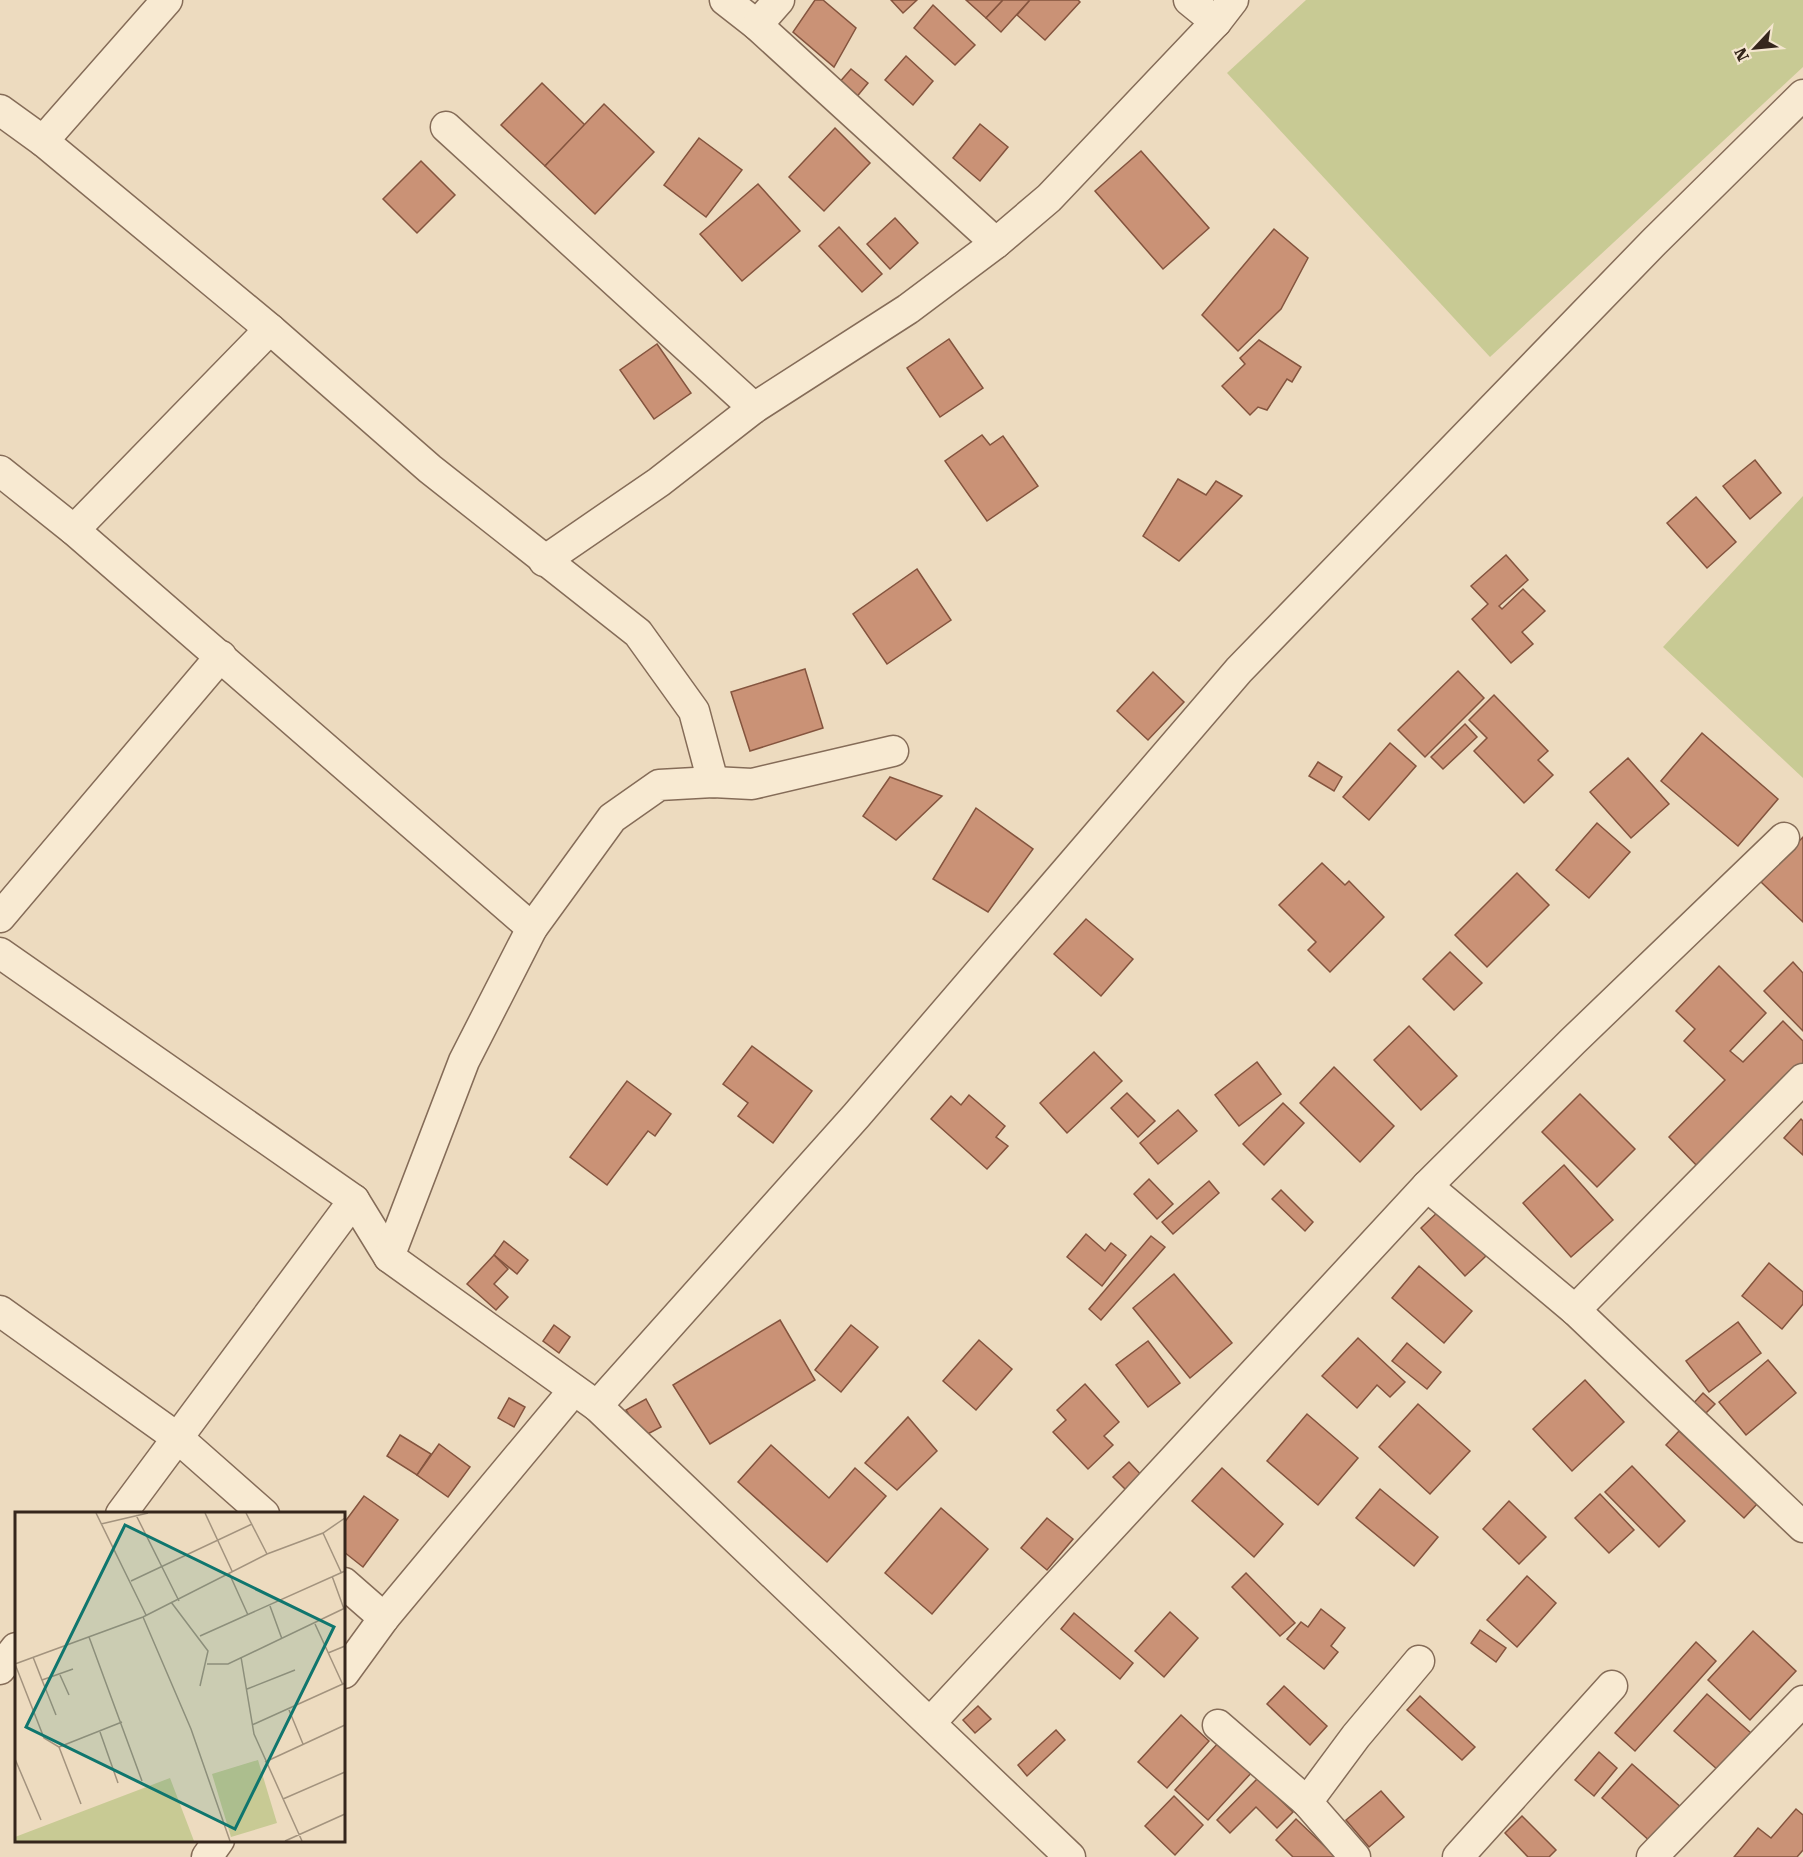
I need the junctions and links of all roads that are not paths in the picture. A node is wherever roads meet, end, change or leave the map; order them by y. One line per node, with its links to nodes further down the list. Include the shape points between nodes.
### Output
1 (167, 0): 10 (street)
2 (725, 0): 6 (street)
3 (780, 0): 6 (street)
4 (1189, 0): 5 (street)
5 (1224, 11): 11 (street, via 1049,198)
6 (757, 25): 11 (street)
7 (1803, 95): 30 (street, via 1645,250 1239,670 856,1116)
8 (0, 110): 10 (street)
9 (446, 128): 13 (street)
10 (43, 141): 12 (street)
11 (996, 243): 13 (street, via 908,309)
12 (270, 329): 15 (street); 16 (street, via 430,469)
13 (754, 408): 16 (street, via 658,482)
14 (0, 471): 15 (street)
15 (74, 530): 17 (street)
16 (544, 561): 19 (street, via 638,633 693,711)
17 (221, 656): 21 (street); 22 (street)
18 (893, 751): 19 (street, via 752,784)
19 (713, 782): 22 (street, via 659,785 612,818)
20 (1784, 838): 25 (street)
21 (0, 916)
22 (532, 928): 27 (street, via 464,1061)
23 (0, 953): 26 (street)
24 (1803, 1079): 28 (street)
25 (1427, 1186): 28 (street); 43 (street)
26 (354, 1200): 27 (street); 31 (street)
27 (389, 1257): 30 (street)
28 (1575, 1310): 34 (street)
29 (0, 1311): 31 (street)
30 (586, 1398): 36 (street); 43 (street)
31 (179, 1439): 32 (street); 33 (street)
32 (123, 1512)
33 (262, 1512)
34 (1803, 1527)
35 (345, 1584): 36 (street)
36 (384, 1618): 40 (street)
37 (15, 1649): 39 (street)
38 (1419, 1661): 45 (street)
39 (0, 1669)
40 (345, 1672)
41 (1612, 1686): 50 (street)
42 (1803, 1701): 51 (street)
43 (930, 1723): 48 (street)
44 (1218, 1725): 45 (street)
45 (1307, 1802): 49 (street)
46 (218, 1842): 47 (street)
47 (207, 1857)
48 (1070, 1857)
49 (1355, 1857)
50 (1458, 1857)
51 (1652, 1857)

